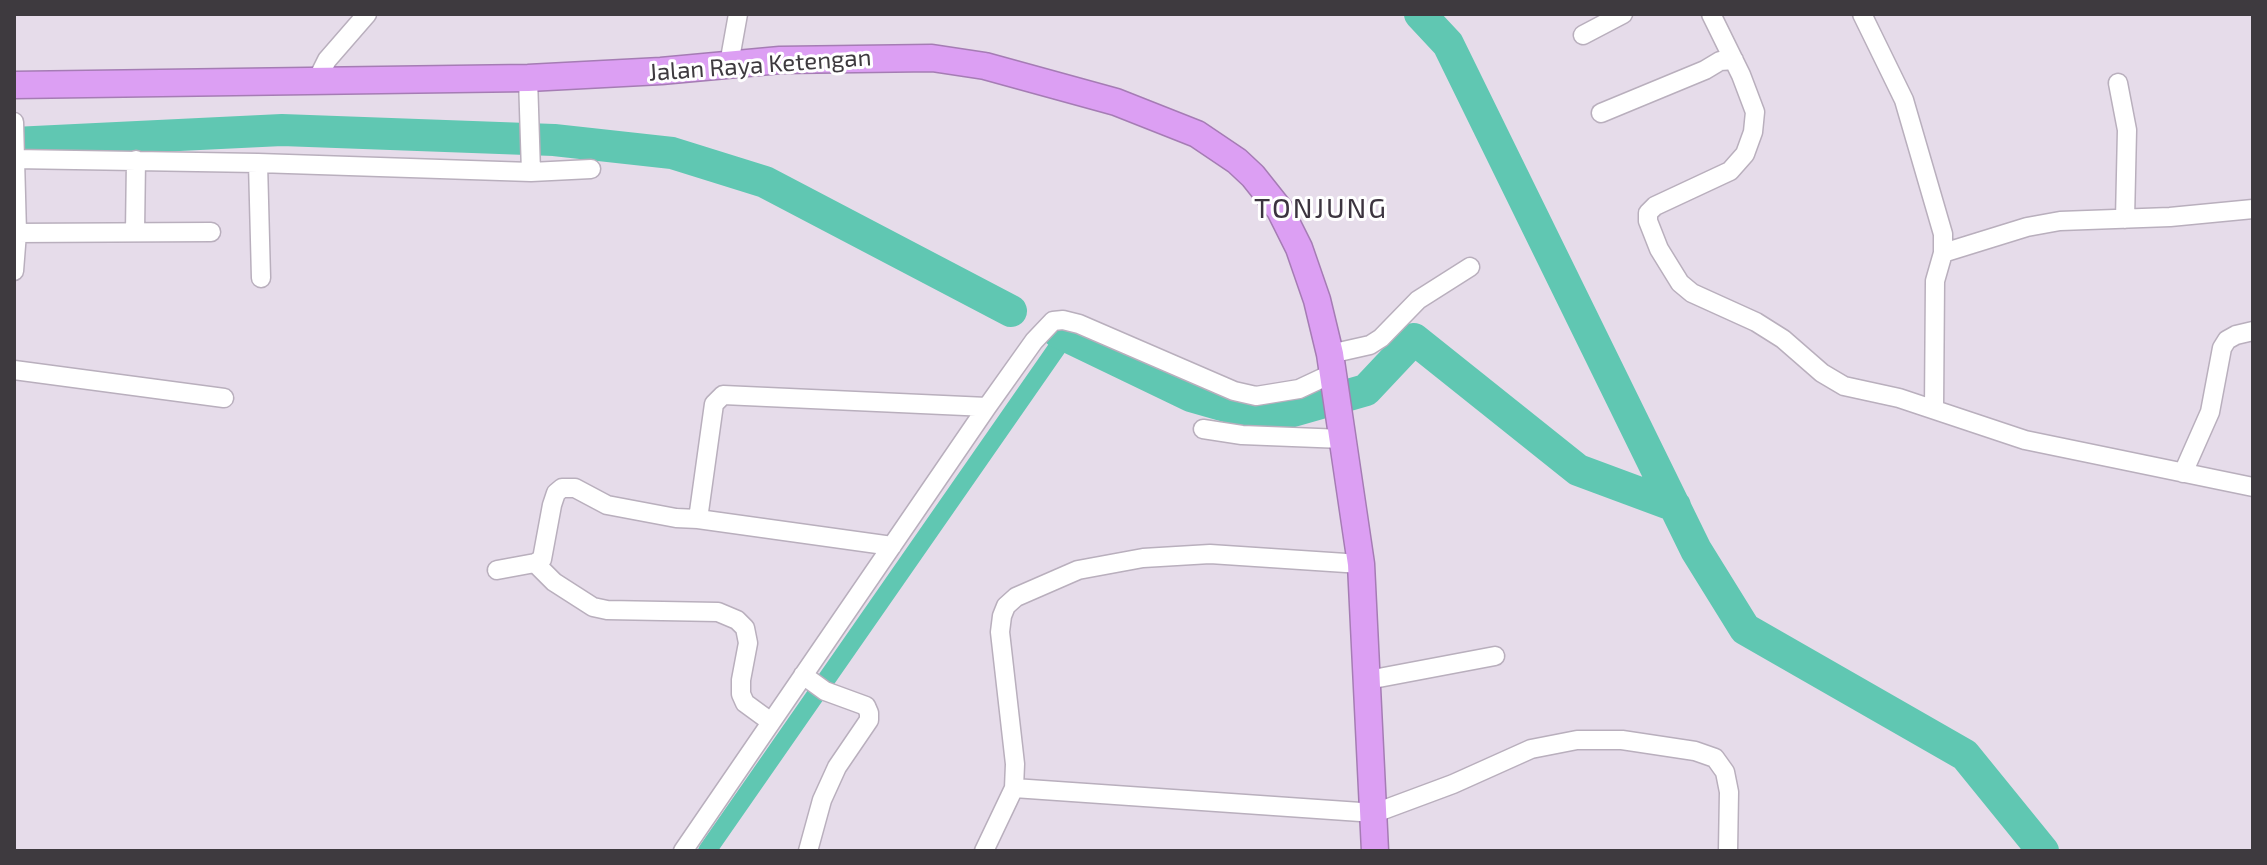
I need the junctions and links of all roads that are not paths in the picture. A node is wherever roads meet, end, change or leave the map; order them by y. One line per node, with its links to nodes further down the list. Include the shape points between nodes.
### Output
1 (367, 14): 10 (street, via 327,60)
2 (738, 14): 7 (street)
3 (1623, 14): 6 (street)
4 (1711, 14): 8 (street)
5 (1862, 14): 25 (street, via 1904,100 1943,234)
6 (1583, 35)
7 (729, 64): 9 (highway, Jalan Raya Ketengan); 31 (highway, Jalan Raya Ketengan, via 904,57 956,61 1116,102 1197,134 1237,161 1280,210 1313,287)
8 (1720, 64): 13 (street); 34 (street, via 1755,112 1745,154 1730,171 1650,210 1648,221 1659,249 1680,283 1756,322 1844,386)
9 (528, 78): 10 (highway, Jalan Raya Ketengan); 19 (street)
10 (317, 80): 12 (highway, Jalan Raya Ketengan)
11 (2118, 83): 21 (street, via 2127,130)
12 (14, 85)
13 (1601, 113)
14 (14, 122): 15 (street)
15 (15, 156): 16 (street); 24 (street)
16 (136, 160): 17 (street); 22 (street)
17 (258, 163): 19 (street); 28 (street)
18 (591, 169): 19 (street)
19 (531, 172)
20 (2253, 209): 21 (street)
21 (2125, 219): 25 (street, via 2027,227)
22 (135, 232): 23 (street); 24 (street)
23 (211, 232)
24 (15, 233): 27 (street)
25 (1943, 253): 34 (street, via 1935,281)
26 (1470, 267): 31 (street, via 1418,300 1381,338)
27 (14, 271)
28 (261, 278)
29 (2253, 331): 37 (street, via 2236,335 2222,348 2210,412)
30 (14, 370): 32 (street)
31 (1332, 370): 33 (street, via 1299,389 1256,396 1063,320 1053,321); 36 (highway, Jalan Raya Ketengan)
32 (224, 398)
33 (987, 407): 39 (street, via 723,395 714,404); 40 (street)
34 (1934, 409): 37 (street, via 2025,440)
35 (1203, 429): 36 (street, via 1242,435)
36 (1342, 429): 42 (highway, Jalan Raya Ketengan)
37 (2183, 473): 38 (street)
38 (2253, 487)
39 (698, 519): 40 (street); 41 (street, via 607,505 575,488 562,488 552,505 545,552)
40 (892, 546): 45 (street)
41 (535, 563): 43 (street); 47 (street, via 593,607 718,612 737,620 748,643 741,694)
42 (1361, 564): 46 (highway, Jalan Raya Ketengan); 48 (street, via 1210,554 1143,558 1078,570 1016,597 1006,606 1000,632)
43 (497, 570)
44 (1495, 656): 46 (street)
45 (806, 678): 47 (street); 51 (street, via 866,706 869,713 827,789)
46 (1368, 680): 49 (highway, Jalan Raya Ketengan)
47 (771, 722): 50 (street)
48 (1014, 788): 49 (street); 52 (street)
49 (1375, 813): 53 (highway, Jalan Raya Ketengan); 54 (street, via 1531,749 1577,740 1622,740 1715,758 1729,792)
50 (683, 851)
51 (808, 851)
52 (984, 851)
53 (1375, 851)
54 (1728, 851)

